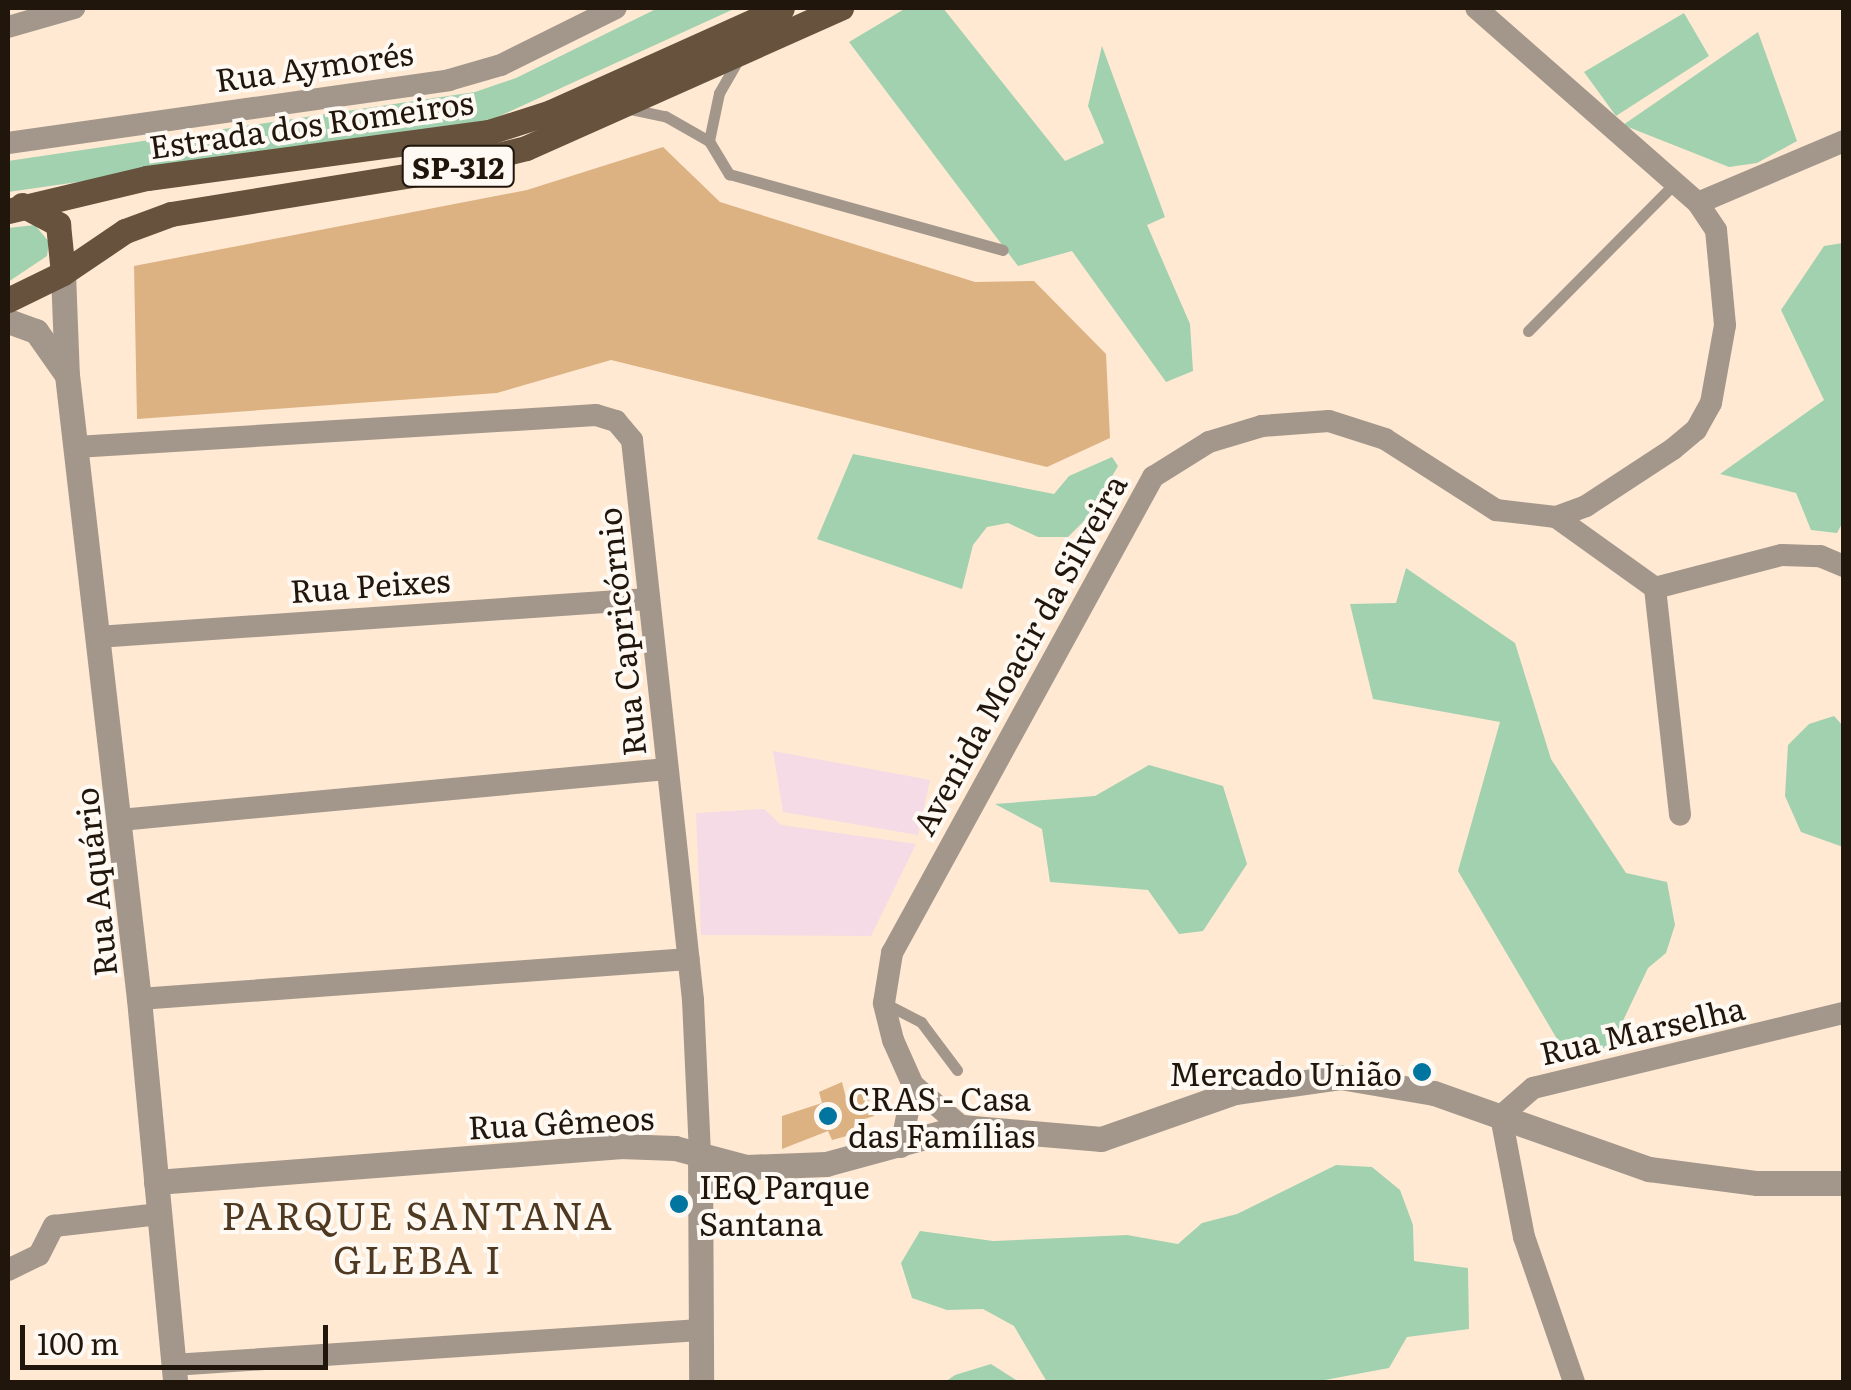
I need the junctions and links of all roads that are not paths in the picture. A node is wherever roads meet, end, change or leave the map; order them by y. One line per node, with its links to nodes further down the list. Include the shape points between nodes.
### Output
1 (74, 8): 6 (street)
2 (616, 8): 11 (street, Rua Aymorés, via 501,66 464,76)
3 (782, 8): 14 (main road, Estrada dos Romeiros / SP-312, via 551,112 489,132 147,178)
4 (841, 8): 7 (main road, Estrada dos Romeiros / SP-312)
5 (1476, 8): 12 (street)
6 (8, 26)
7 (743, 52): 8 (main road, Estrada dos Romeiros / SP-312); 9 (lane, via 718,93)
8 (622, 107): 9 (lane, via 665,116); 16 (main road, Estrada dos Romeiros / SP-312, via 478,162 171,214 124,231)
9 (710, 141): 15 (lane, via 724,170 740,181)
10 (1844, 141): 13 (street)
11 (8, 143)
12 (1673, 186): 13 (street); 19 (lane)
13 (1698, 203): 22 (street, via 1716,230 1726,278 1711,403 1696,430 1673,449 1586,506)
14 (15, 208): 16 (main road, via 58,224)
15 (1003, 250)
16 (63, 273): 17 (main road, Estrada dos Romeiros / SP-312); 20 (street, Rua Aquário)
17 (8, 300)
18 (8, 322): 20 (street, via 36,332)
19 (1528, 330)
20 (67, 375): 21 (street, Rua Aquário)
21 (76, 447): 25 (street, Rua Capricórnio, via 606,416 632,440); 26 (street, Rua Aquário)
22 (1556, 517): 24 (street); 32 (street, Avenida Moacir da Silveira, via 1496,510 1354,424 1262,426 1177,458 1136,498 906,923 892,953)
23 (1844, 566): 24 (street, via 1820,556 1782,556)
24 (1654, 588): 28 (street)
25 (648, 598): 26 (street, Rua Peixes); 27 (street, Rua Capricórnio)
26 (96, 637): 29 (street, Rua Aquário)
27 (667, 770): 29 (street); 30 (street, Rua Capricórnio)
28 (1680, 815)
29 (120, 820): 31 (street, Rua Aquário)
30 (689, 959): 31 (street); 39 (street, Rua Capricórnio)
31 (139, 999): 40 (street, Rua Aquário)
32 (884, 1004): 34 (lane, via 921,1022); 35 (street, Avenida Moacir da Silveira)
33 (1844, 1013): 36 (street, Rua Marselha, via 1533,1088)
34 (957, 1070)
35 (913, 1085): 37 (street, Avenida Moacir da Silveira); 38 (street, Avenida Moacir da Silveira)
36 (1501, 1116): 37 (street, via 1407,1086 1313,1078 1235,1092 1101,1139); 41 (street, via 1649,1169 1757,1183); 47 (street, via 1520,1224)
37 (962, 1128): 38 (street, Rua Gêmeos)
38 (902, 1147): 39 (street, Rua Gêmeos, via 791,1167 746,1167)
39 (700, 1154): 40 (street, Rua Gêmeos, via 619,1146); 44 (street, Rua Capricórnio)
40 (156, 1182): 42 (street, Rua Aquário)
41 (1844, 1183)
42 (159, 1214): 43 (street, via 54,1226 38,1255); 45 (street, Rua Aquário)
43 (8, 1270)
44 (700, 1330): 45 (street); 46 (street, Rua Capricórnio)
45 (174, 1374)
46 (700, 1382)
47 (1574, 1382)

